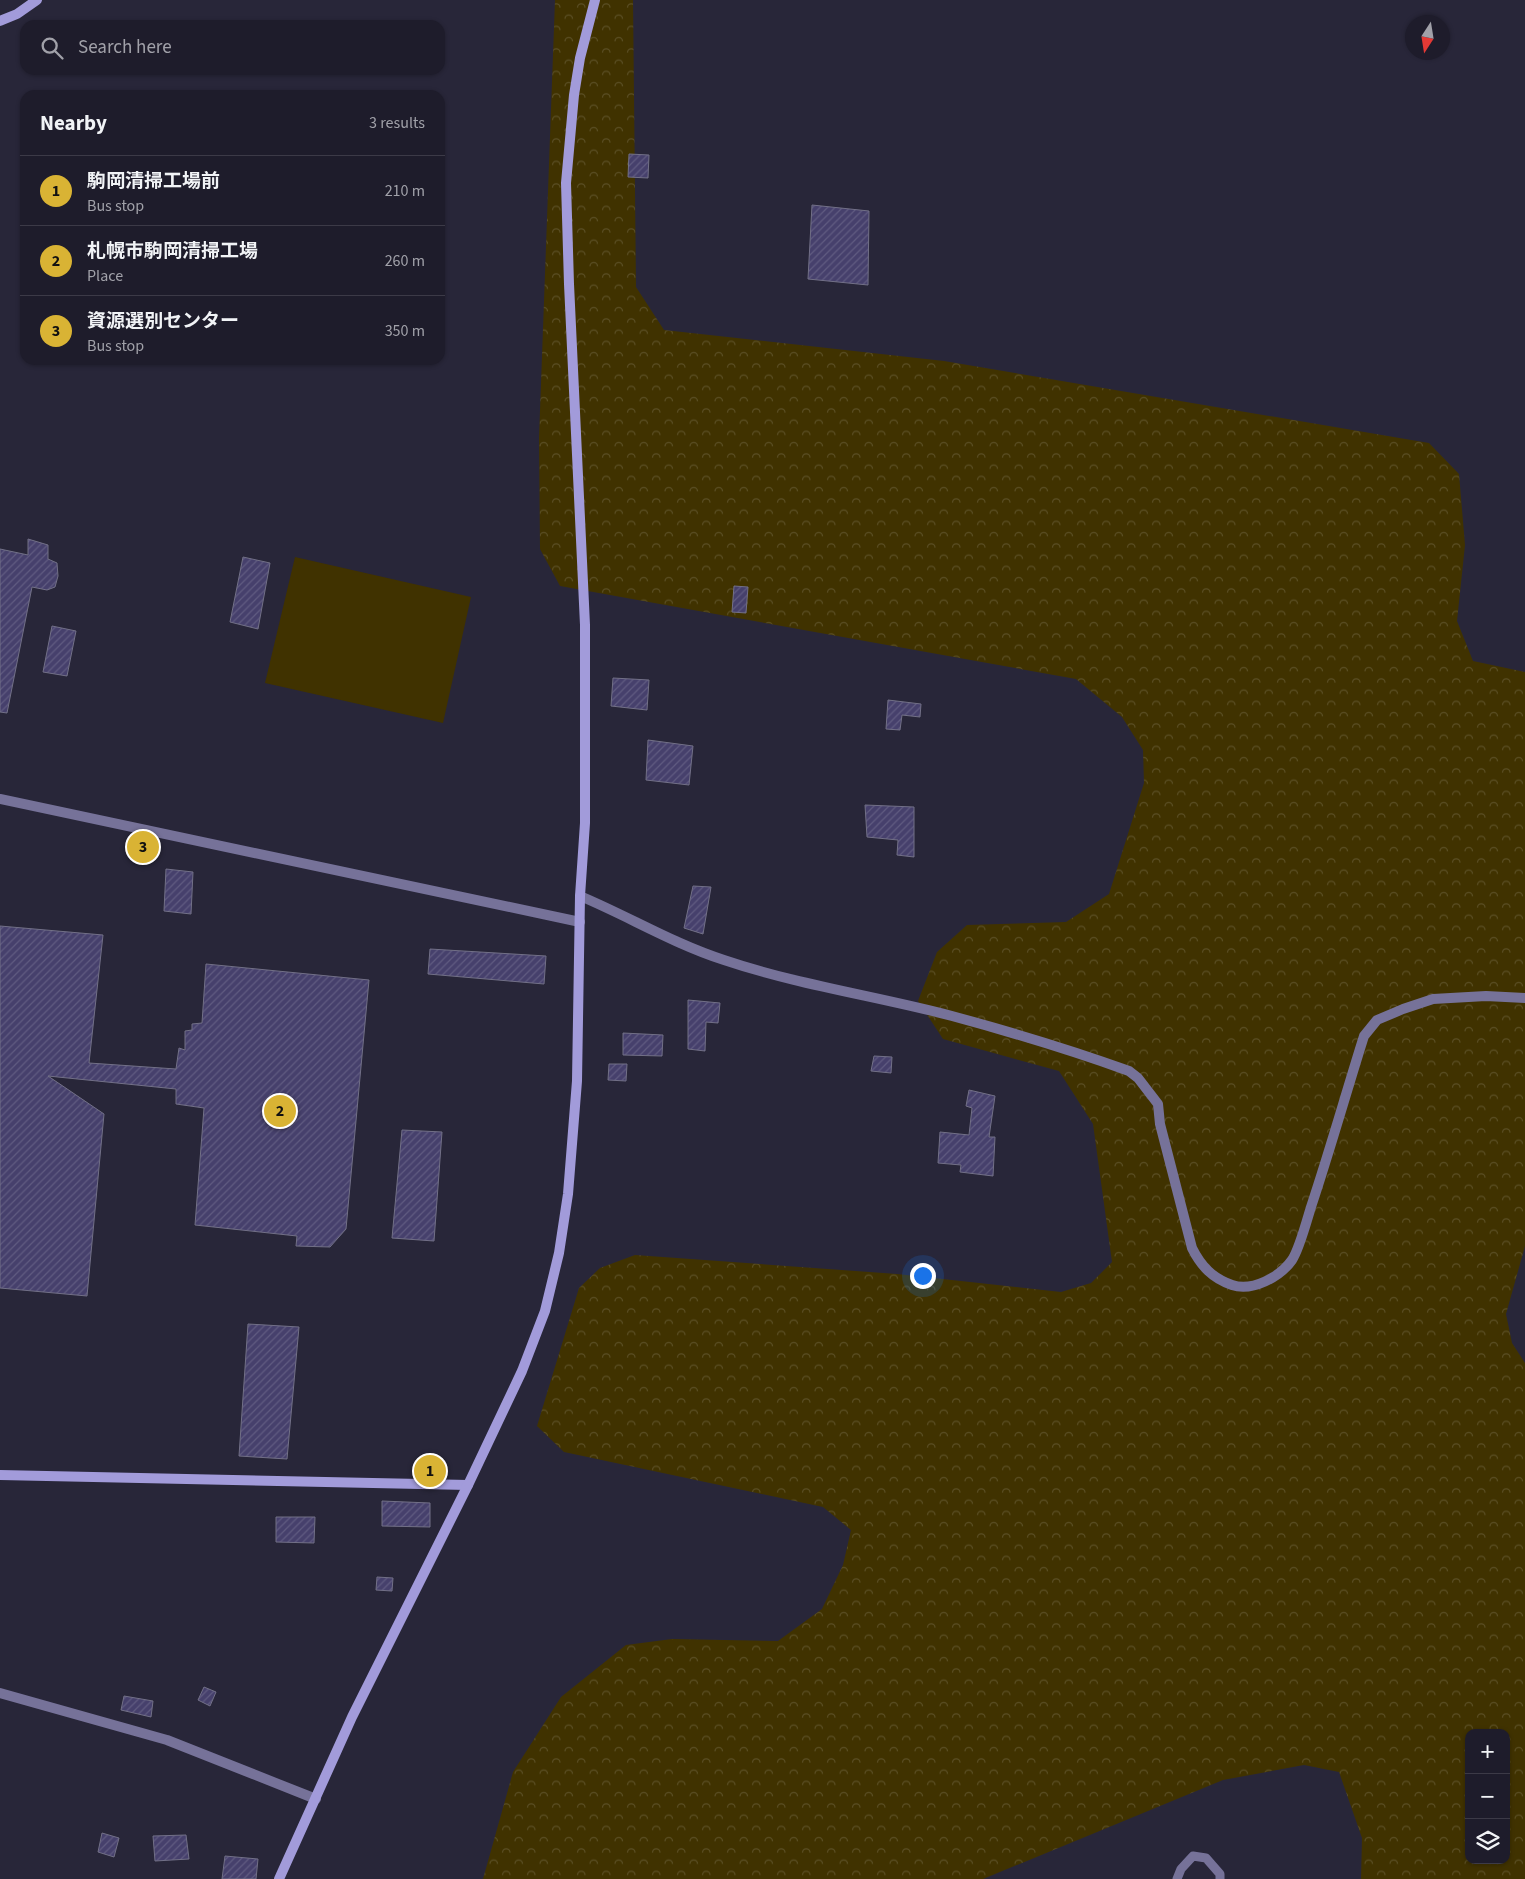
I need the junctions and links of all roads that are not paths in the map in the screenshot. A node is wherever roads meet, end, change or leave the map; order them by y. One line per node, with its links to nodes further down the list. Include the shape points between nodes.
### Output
1 (37, 0): 3 (street)
2 (595, 0): 5 (street, via 574,95 566,183 585,625 584,823)
3 (0, 21)
4 (0, 799): 6 (street)
5 (580, 896): 6 (street); 7 (street, via 620,912 691,949 726,961 952,1016 1128,1071 1138,1078 1158,1104 1160,1124 1192,1248 1203,1267 1213,1276 1238,1287 1253,1287 1263,1282 1292,1260 1327,1161 1364,1036 1377,1020 1434,999)
6 (580, 922): 9 (street, via 577,1081 568,1194 559,1253 542,1320 522,1371)
7 (1525, 998)
8 (0, 1475): 9 (street)
9 (468, 1485): 11 (street, via 352,1717)
10 (0, 1693): 11 (street, via 167,1740)
11 (316, 1799): 12 (street)
12 (279, 1879)
13 (1177, 1879): 14 (lane, via 1193,1856 1206,1858 1220,1874)
14 (1220, 1879)

